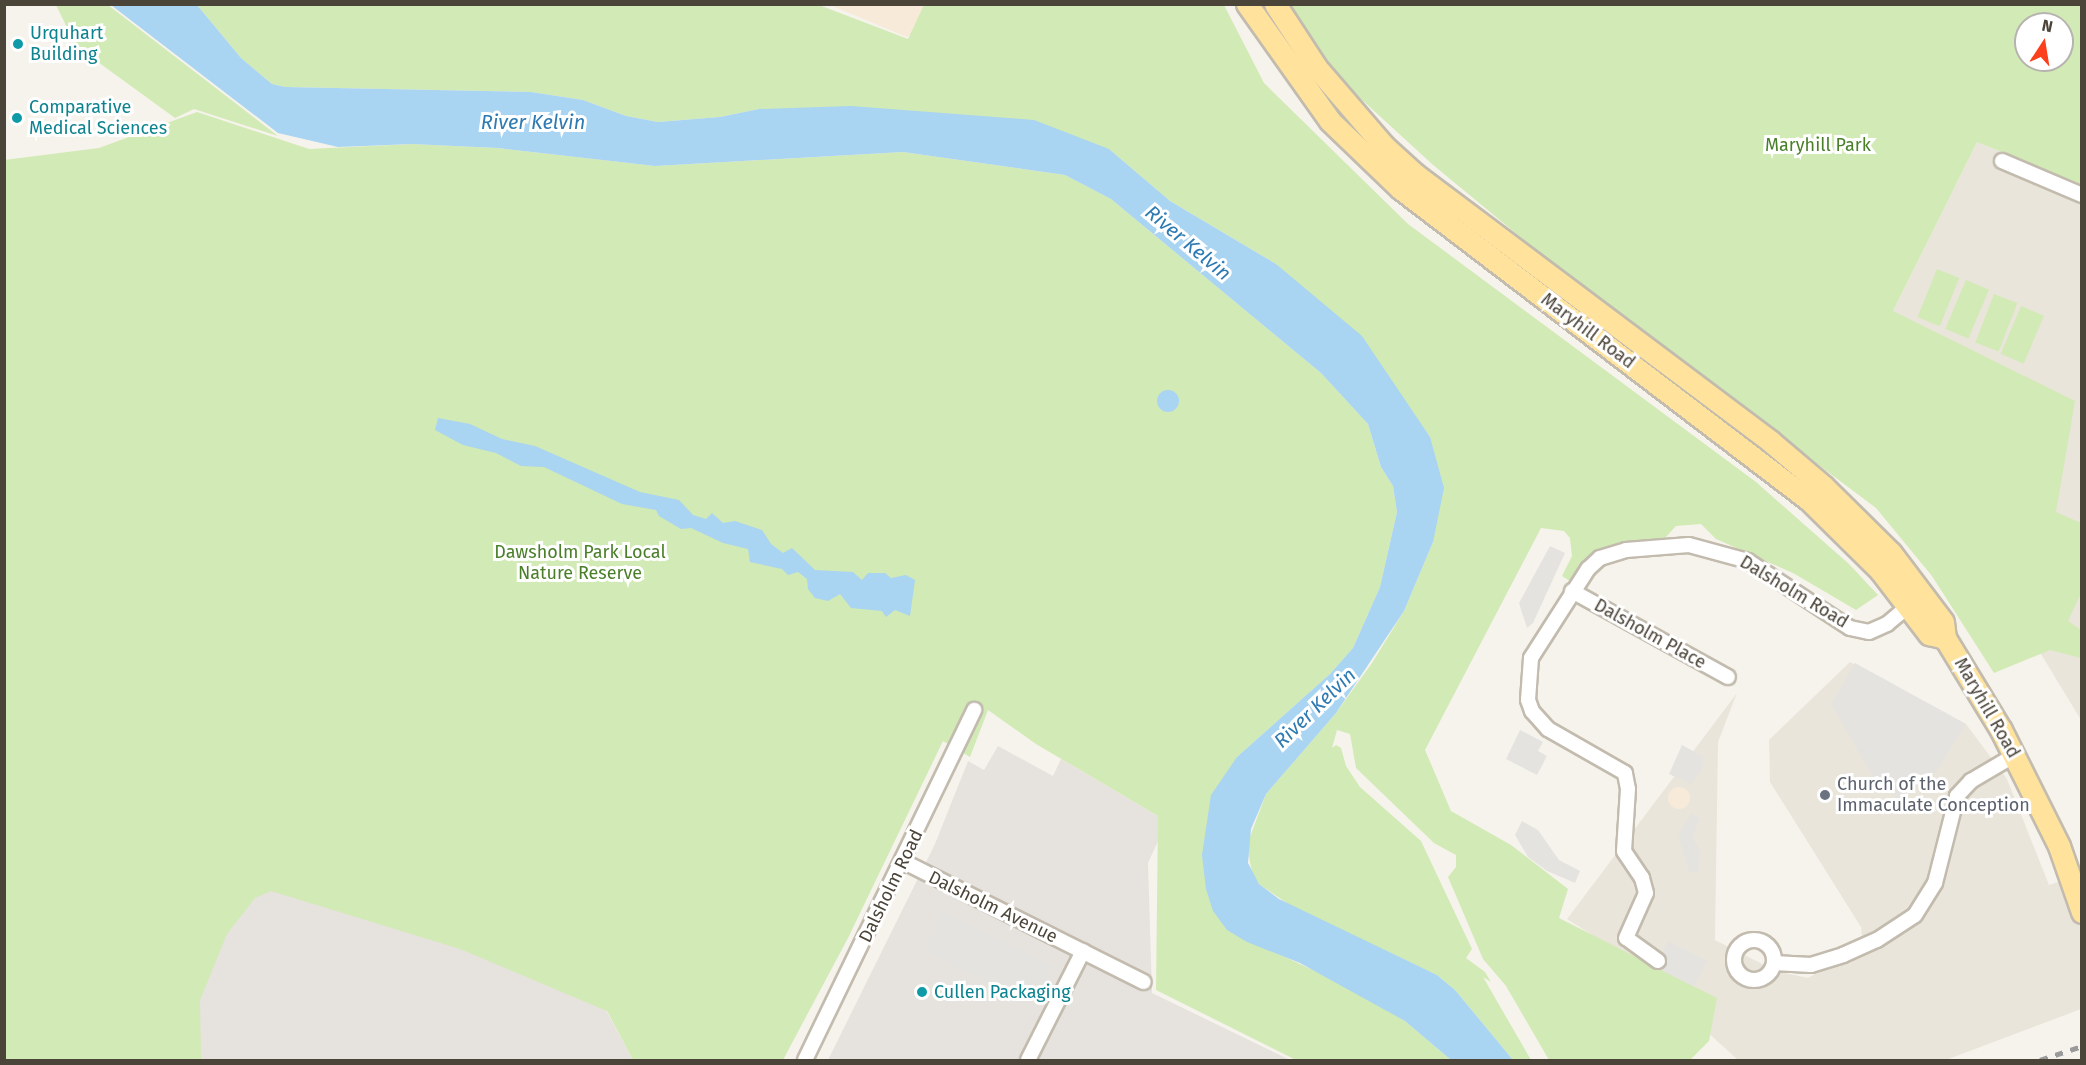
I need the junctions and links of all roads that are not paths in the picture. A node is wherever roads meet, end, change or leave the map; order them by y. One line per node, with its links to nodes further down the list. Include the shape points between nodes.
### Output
1 (1247, 4): 5 (main road, Maryhill Road, via 1309,94 1369,160 1426,210)
2 (1275, 4): 5 (main road, Maryhill Road, via 1316,67 1384,146)
3 (2002, 161): 4 (street)
4 (2082, 195)
5 (1567, 302): 7 (main road, Maryhill Road, via 1823,486 1891,552)
6 (1572, 591): 7 (street, Dalsholm Road, via 1600,558 1652,546 1689,545 1748,561 1850,628 1869,632 1887,624); 8 (street, Dalsholm Place); 14 (street, Dalsholm Road, via 1531,658 1528,700 1548,729 1625,773 1628,789 1624,851 1642,878 1646,893 1626,938)
7 (1916, 600): 10 (main road, Maryhill Road, via 1929,634 1945,638)
8 (1728, 677)
9 (974, 710): 11 (street, Dalsholm Road)
10 (2014, 754): 12 (main road, Maryhill Road, via 2059,846); 15 (street, via 1971,781 1957,796 1935,883 1915,915 1877,940 1843,955 1811,965)
11 (903, 862): 13 (street, Dalsholm Avenue); 17 (street, Dalsholm Road)
12 (2082, 912)
13 (1083, 951): 16 (street, Dalsholm Avenue); 18 (street)
14 (1658, 961)
15 (1774, 963)
16 (1144, 982)
17 (805, 1060)
18 (1028, 1060)

